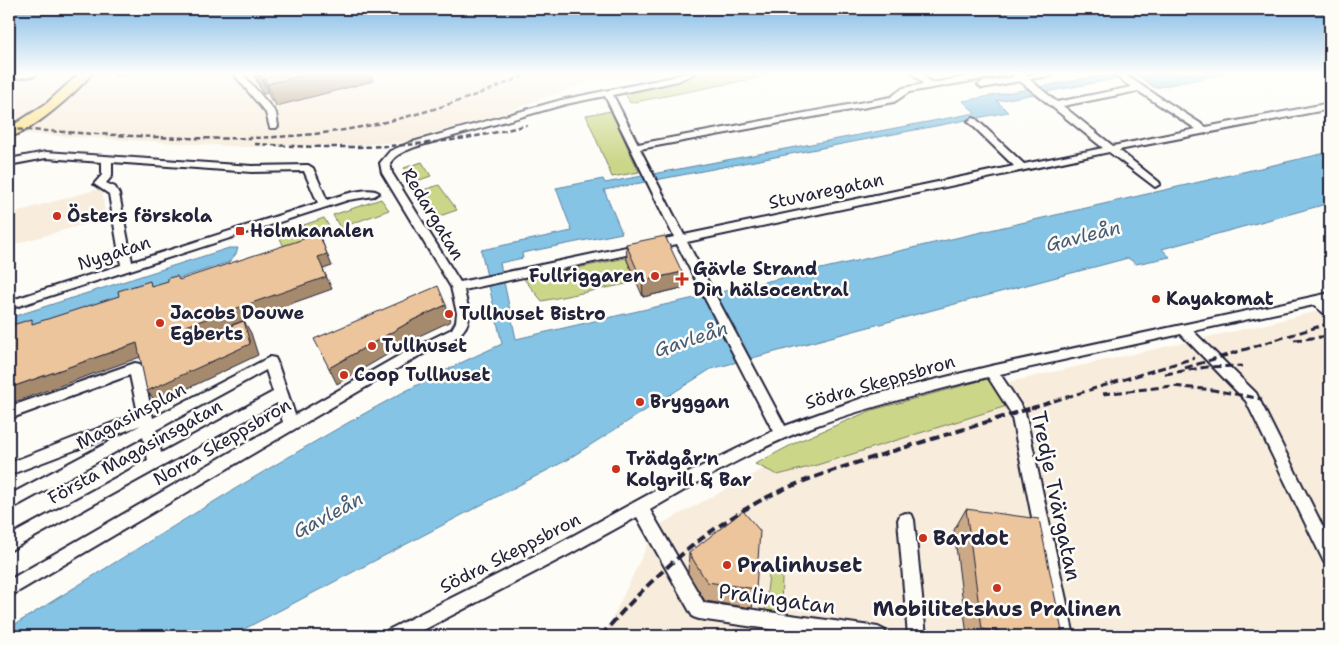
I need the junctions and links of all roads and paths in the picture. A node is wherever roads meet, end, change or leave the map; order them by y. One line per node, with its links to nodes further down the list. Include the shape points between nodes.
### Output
1 (42, 103): 13 (main road)
2 (55, 103): 16 (main road)
3 (263, 103): 14 (street, via 271,113)
4 (560, 103): 27 (street, Redargatan, via 412,145 389,156 385,163 387,173)
5 (613, 103): 17 (street)
6 (874, 103): 17 (street)
7 (1052, 103): 10 (street)
8 (1064, 103): 10 (street)
9 (1162, 103): 15 (street)
10 (1055, 105): 18 (street)
11 (1330, 106): 15 (street)
12 (973, 121): 21 (street)
13 (9, 125)
14 (273, 126)
15 (1204, 130): 18 (street, Stuvaregatan)
16 (9, 133)
17 (635, 147): 25 (street)
18 (1110, 149): 21 (street, Stuvaregatan); 22 (street)
19 (107, 159): 20 (street, via 46,155); 24 (street, via 252,169 308,168); 26 (street, via 107,176 99,184 112,189 114,194)
20 (9, 162)
21 (1022, 168): 25 (street, Stuvaregatan)
22 (1155, 184)
23 (374, 192): 24 (street, Nygatan)
24 (324, 204): 26 (street, Nygatan)
25 (681, 239): 27 (street, Stuvaregatan); 39 (street)
26 (126, 267): 30 (street, Nygatan)
27 (456, 287): 33 (street, Redargatan, via 463,313)
28 (1330, 297): 29 (street, Södra Skeppsbron)
29 (1316, 300): 31 (street); 32 (street, Södra Skeppsbron)
30 (9, 305)
31 (1330, 312)
32 (1183, 329): 34 (street, Södra Skeppsbron); 46 (street, via 1251,397)
33 (456, 332): 38 (street, Norra Skeppsbron)
34 (991, 371): 39 (street, Södra Skeppsbron, via 868,402); 51 (street, Tredje Tvärgatan, via 1018,412)
35 (281, 394): 37 (street, Magasinsplan, via 270,362); 38 (street); 40 (street, Första Magasinsgatan)
36 (9, 412): 37 (street, via 135,368)
37 (148, 422): 40 (street); 41 (street); 42 (street, Magasinsplan)
38 (291, 425): 47 (street, Norra Skeppsbron)
39 (782, 433): 43 (street, Södra Skeppsbron)
40 (156, 462): 45 (street, Första Magasinsgatan)
41 (9, 469)
42 (9, 503)
43 (640, 508): 48 (street, Södra Skeppsbron); 49 (street, Pralingatan, via 699,611)
44 (906, 520): 50 (street)
45 (9, 544)
46 (1330, 557)
47 (9, 589)
48 (394, 636)
49 (878, 636)
50 (917, 636)
51 (1065, 636)

